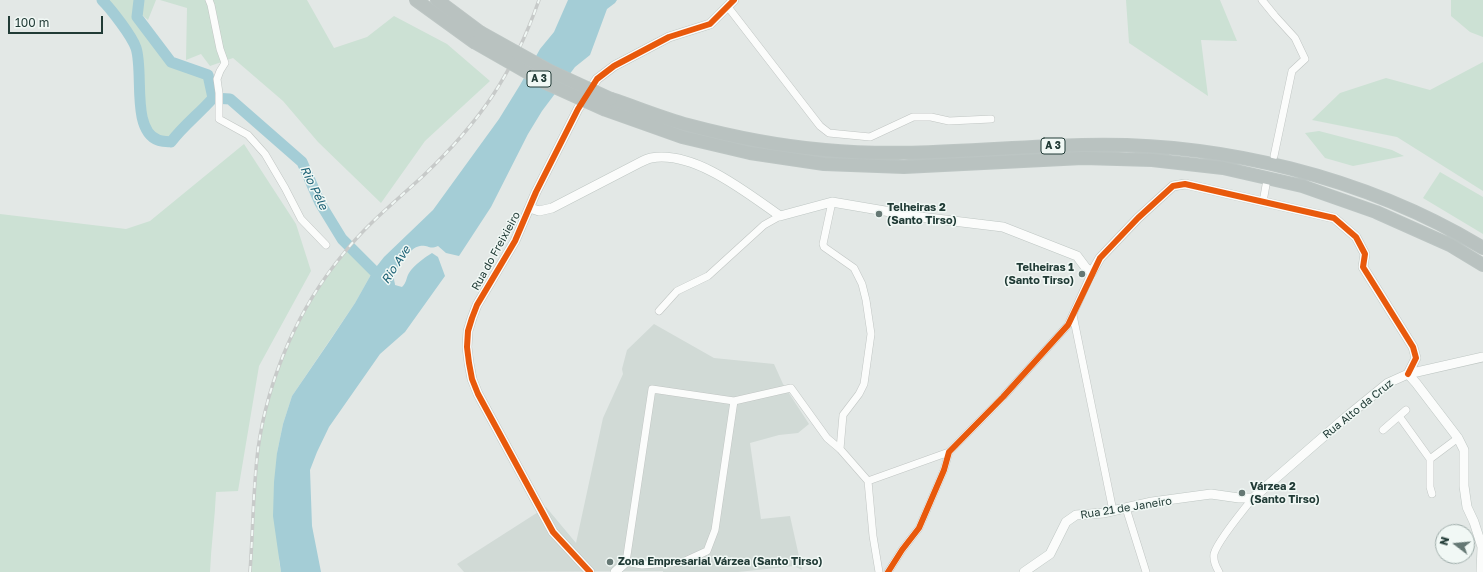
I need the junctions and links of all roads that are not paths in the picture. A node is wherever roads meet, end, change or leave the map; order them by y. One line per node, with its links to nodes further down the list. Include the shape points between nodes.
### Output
1 (209, 0): 14 (street, via 220,49 226,63 217,79 219,118 248,135 265,154 301,219)
2 (416, 0): 6 (highway, A 3)
3 (437, 0): 6 (highway, A 3)
4 (1262, 0): 8 (street, via 1295,38 1305,59 1292,71)
5 (731, 3): 7 (street, via 820,126 829,133 870,137 913,117 931,117 949,122); 12 (street, Rua do Freixieiro, via 710,24 669,37 614,66 597,79 578,109)
6 (477, 37): 15 (highway, A 3, bridge, via 611,99 686,124 752,140 825,150 904,154 1083,145 1152,146 1226,155 1306,172 1381,198 1457,232); 16 (highway, A 3, bridge, via 544,82 606,110 682,137 750,153 824,164 904,167 1083,158 1152,160 1223,168 1302,186 1376,212 1450,245)
7 (991, 120)
8 (1274, 156)
9 (1266, 185): 11 (street)
10 (832, 202): 13 (street); 17 (street, via 920,217 1003,227 1077,256); 27 (street, via 823,244 854,268 862,284 872,334 864,384 843,415)
11 (1263, 202): 17 (street, via 1185,184 1173,186 1100,258); 21 (street, via 1334,218 1356,237 1365,254 1363,267 1413,347 1416,358)
12 (530, 208): 13 (street, via 539,211 552,208 651,158 674,158 713,172); 36 (street, Rua do Freixieiro, via 515,241 477,305 468,331 469,363 478,394 553,532)
13 (780, 216): 18 (street, via 764,225 708,276 677,291)
14 (326, 245)
15 (1483, 248)
16 (1483, 264)
17 (1092, 272): 19 (street)
18 (659, 311)
19 (1073, 315): 28 (street, via 1068,325); 34 (street)
20 (1483, 357): 21 (street, Rua Alto da Cruz)
21 (1408, 374): 26 (street); 32 (street, Rua Alto da Cruz, via 1388,383)
22 (734, 401): 27 (street, via 791,388 827,438); 35 (street, via 715,530 707,551 683,562 642,565); 35 (street, via 652,390)
23 (1406, 410): 24 (street)
24 (1399, 416): 25 (street); 29 (street)
25 (1383, 430)
26 (1458, 438): 29 (street); 43 (street, via 1464,450 1467,507 1482,547)
27 (840, 449): 30 (street)
28 (949, 452): 30 (street); 39 (street, via 919,528)
29 (1430, 459): 31 (street)
30 (868, 481): 38 (street)
31 (1432, 494)
32 (1253, 498): 33 (street, Rua 21 de Janeiro, via 1211,494); 42 (street, via 1214,555)
33 (1126, 508): 34 (street, Rua 21 de Janeiro); 41 (street)
34 (1114, 511): 40 (street, Rua 21 de Janeiro, via 1076,515 1066,522 1050,554)
35 (626, 562): 37 (street)
36 (590, 572)
37 (615, 572)
38 (879, 572)
39 (888, 572)
40 (1024, 572)
41 (1146, 572)
42 (1219, 572)
43 (1481, 572)

